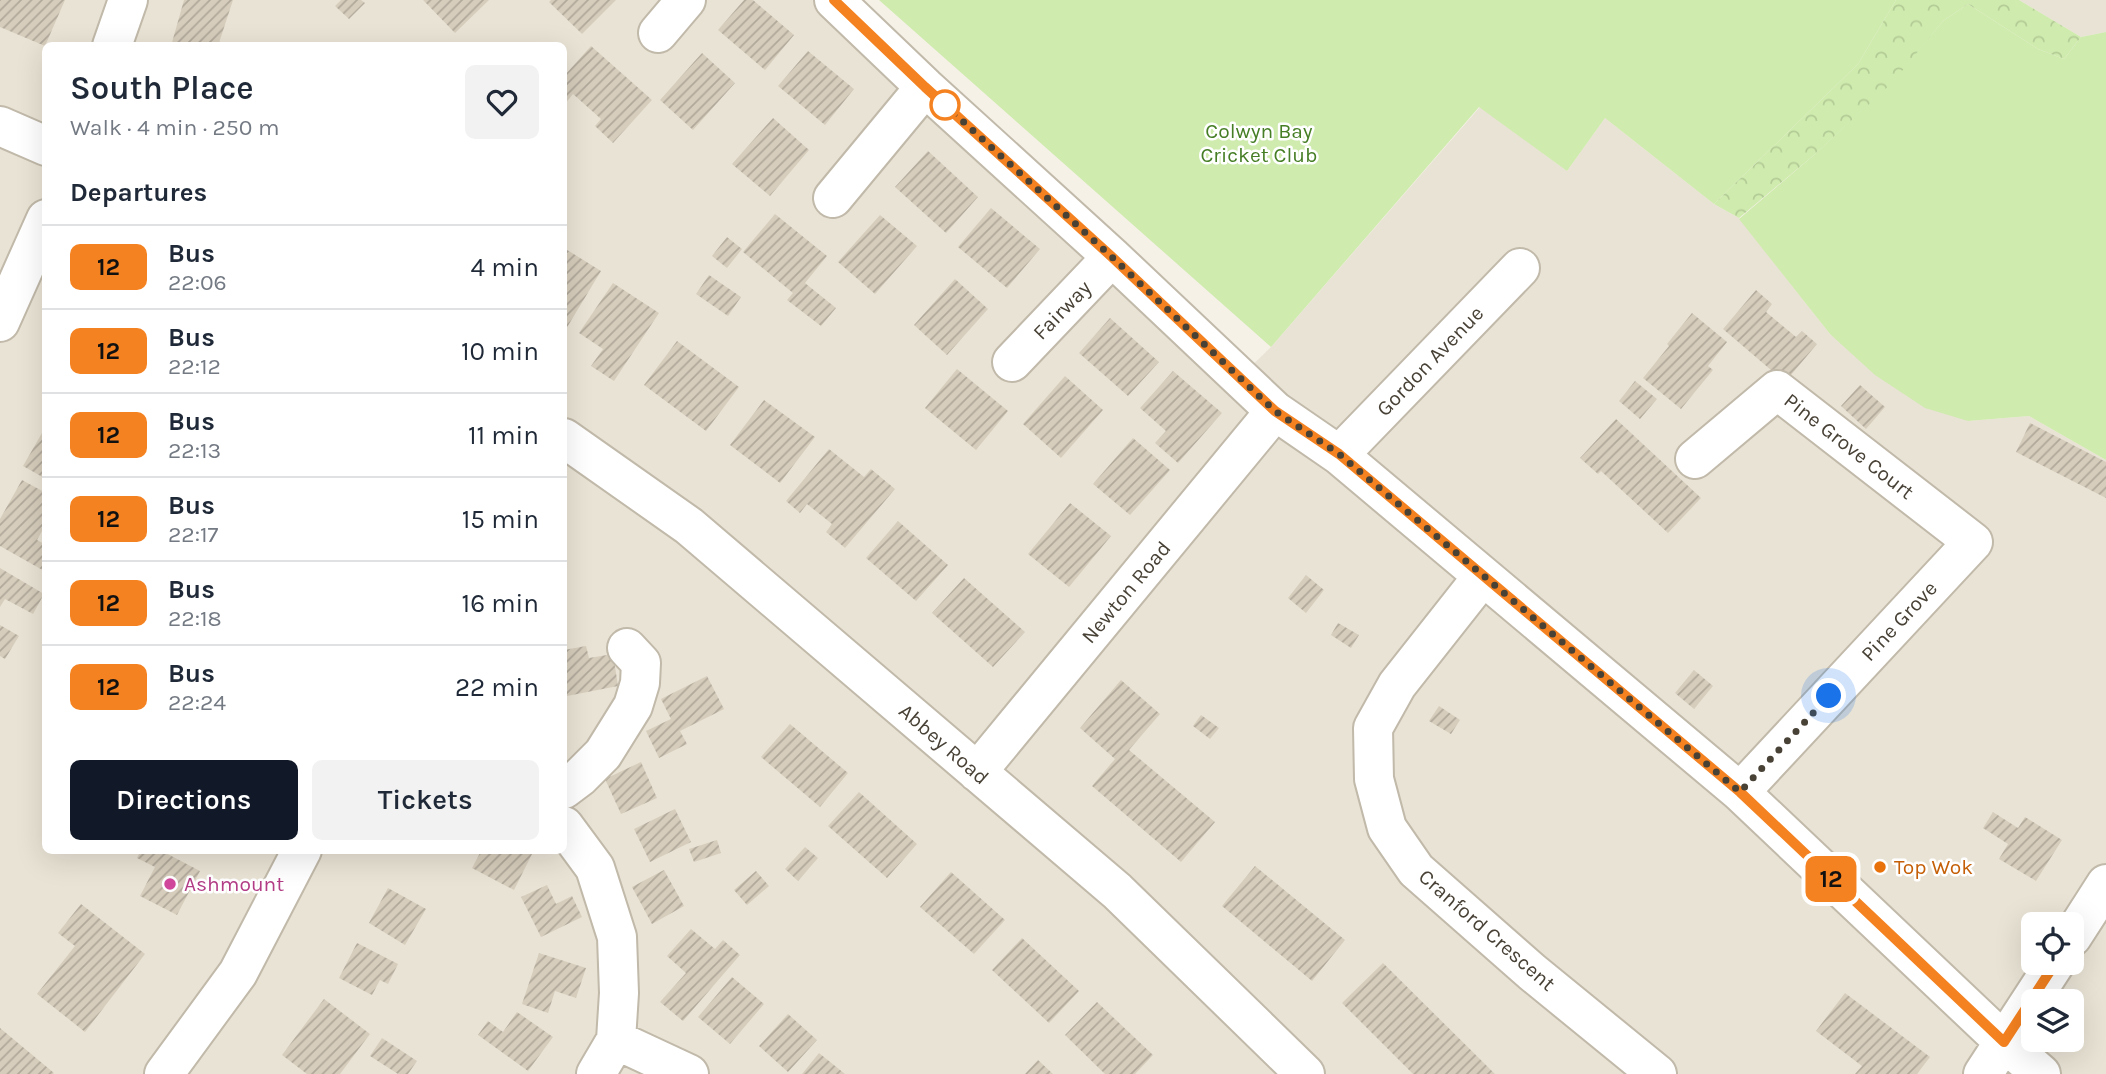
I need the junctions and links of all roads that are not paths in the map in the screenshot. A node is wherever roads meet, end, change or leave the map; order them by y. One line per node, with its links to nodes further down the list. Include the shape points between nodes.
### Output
1 (128, 0): 5 (street)
2 (686, 0): 4 (street)
3 (835, 0): 6 (street)
4 (658, 33)
5 (113, 42)
6 (925, 87): 9 (street); 11 (street)
7 (0, 126): 8 (street)
8 (42, 144)
9 (833, 198)
10 (42, 228): 13 (street)
11 (1112, 257): 14 (street, Fairway); 15 (street)
12 (1520, 268): 17 (street, Gordon Avenue)
13 (0, 322)
14 (1012, 362)
15 (1275, 411): 17 (street); 22 (street, Newton Road)
16 (567, 440): 22 (street, Abbey Road, via 689,526)
17 (1339, 454): 20 (street)
18 (1695, 459): 19 (street, Pine Grove Court, via 1777,390)
19 (1973, 542): 24 (street, Pine Grove)
20 (1483, 576): 24 (street); 36 (street, Cranford Crescent, via 1397,685 1373,727 1374,779 1388,828 1416,870)
21 (627, 648): 23 (street, via 640,663 633,706 604,754)
22 (977, 772): 35 (street, Abbey Road, via 1117,891)
23 (567, 787)
24 (1740, 792): 31 (street)
25 (567, 830): 30 (street, via 595,868 617,937)
26 (300, 854): 32 (street, via 238,973)
27 (2106, 884): 28 (street)
28 (2084, 918)
29 (2048, 975): 31 (street)
30 (616, 1040): 33 (street); 34 (street)
31 (2004, 1042): 37 (street); 38 (street)
32 (164, 1074)
33 (596, 1074)
34 (689, 1074)
35 (1305, 1074)
36 (1657, 1074)
37 (1983, 1074)
38 (2041, 1074)

